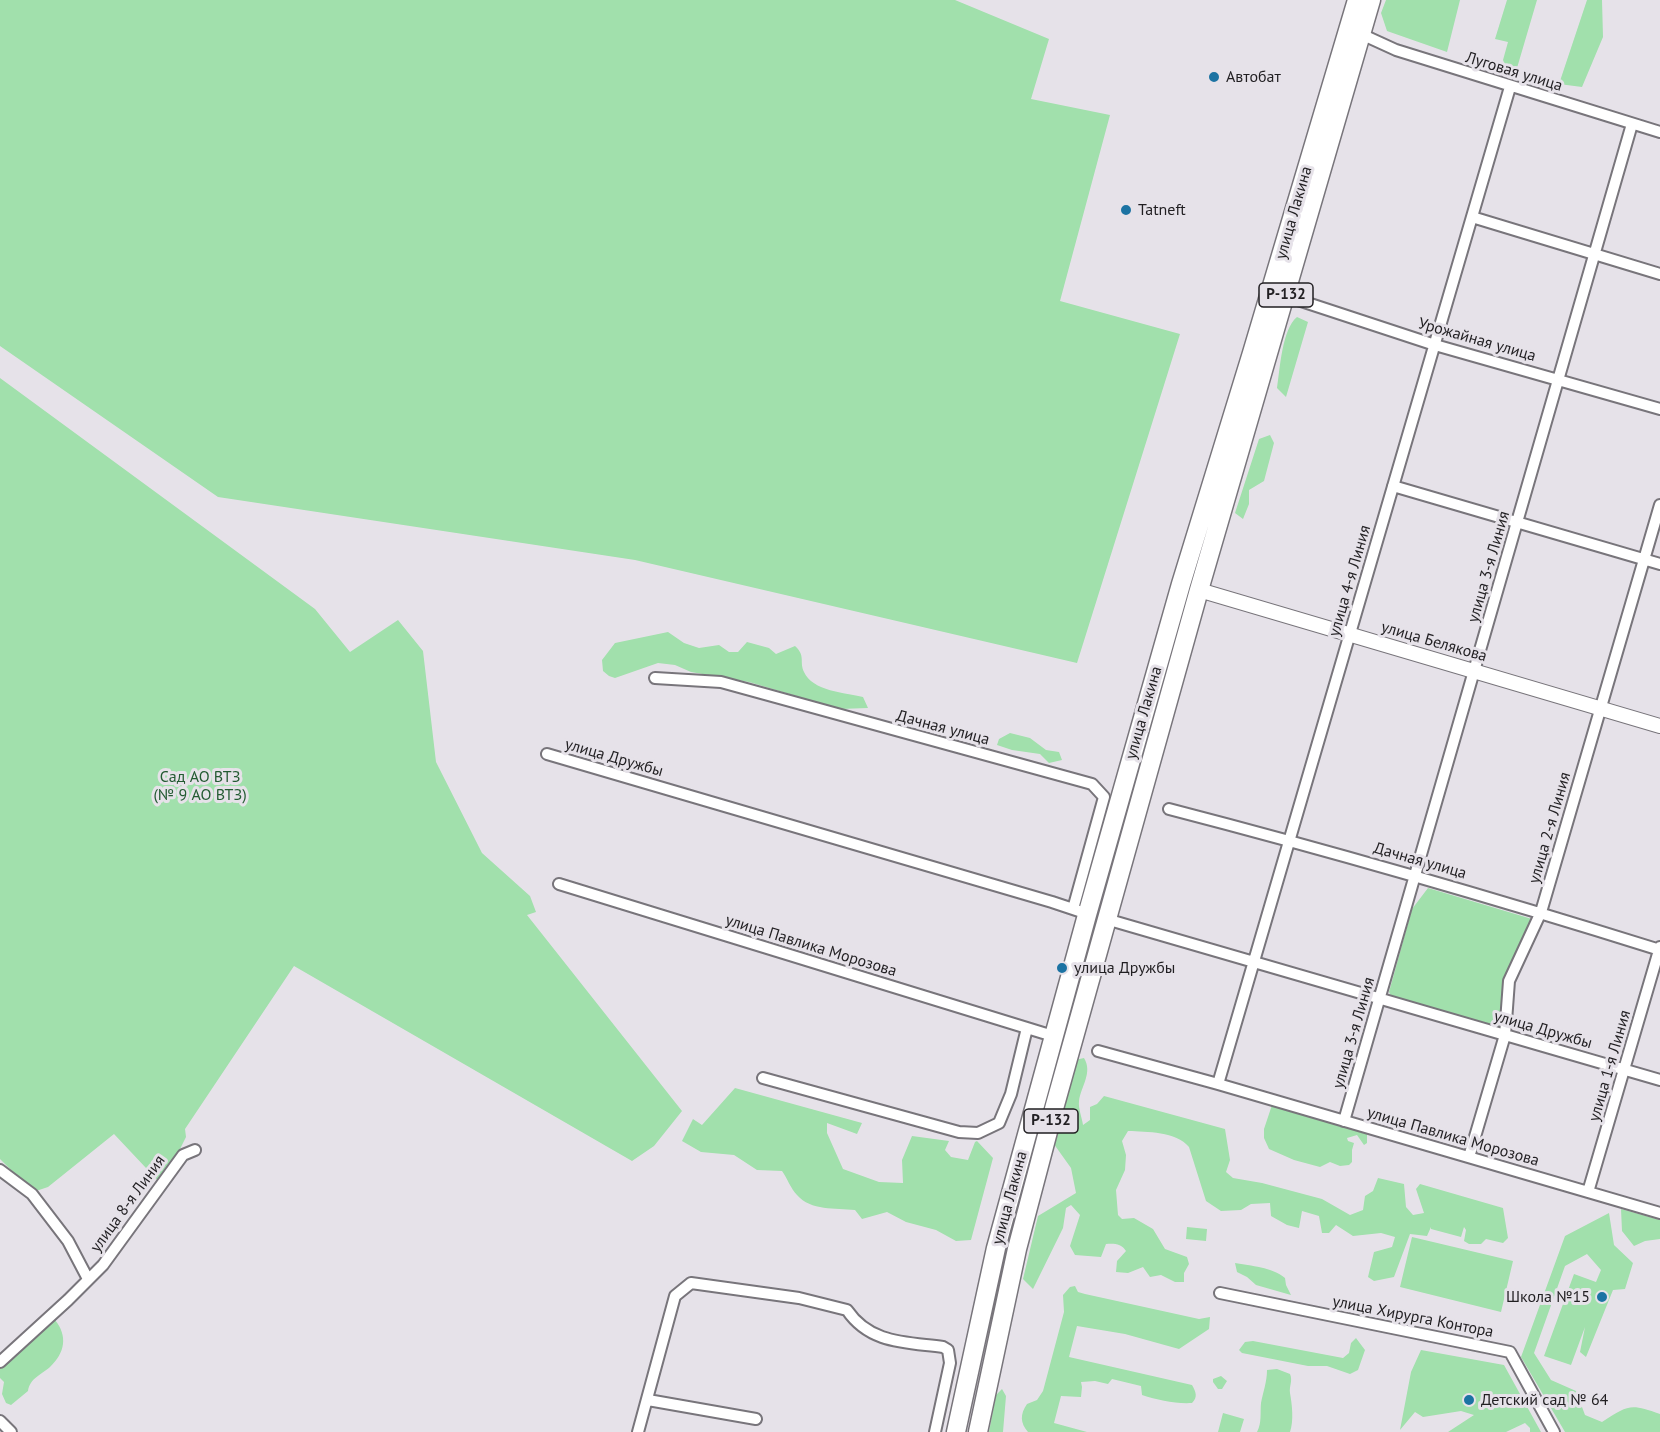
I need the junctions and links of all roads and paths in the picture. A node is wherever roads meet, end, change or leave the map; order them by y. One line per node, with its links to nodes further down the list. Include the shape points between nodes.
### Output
1 (1357, 0): 30 (highway, улица Лакина / Р-132)
2 (1371, 0): 3 (highway, улица Лакина / Р-132)
3 (1361, 34): 4 (street, Луговая улица, via 1396,50); 10 (highway, улица Лакина / Р-132)
4 (1510, 87): 5 (street, Луговая улица); 7 (street, улица 4-я Линия)
5 (1632, 124): 6 (street, Луговая улица); 8 (street, улица 3-я Линия)
6 (1660, 132)
7 (1472, 217): 8 (street); 11 (street, улица 4-я Линия)
8 (1595, 254): 9 (street); 12 (street, улица 3-я Линия)
9 (1660, 274)
10 (1286, 296): 11 (street, Урожайная улица); 19 (highway, улица Лакина / Р-132)
11 (1435, 345): 12 (street, Урожайная улица); 14 (street, улица 4-я Линия)
12 (1558, 380): 13 (street, Урожайная улица); 16 (street, улица 3-я Линия)
13 (1660, 409)
14 (1393, 486): 16 (street); 20 (street, улица 4-я Линия)
15 (1660, 505): 17 (street, улица 2-я Линия)
16 (1517, 522): 17 (street); 21 (street, улица 3-я Линия)
17 (1644, 559): 18 (street); 23 (street, улица 2-я Линия)
18 (1660, 564)
19 (1198, 590): 20 (street, улица Белякова); 32 (highway, улица Лакина / Р-132)
20 (1350, 634): 21 (street, улица Белякова); 27 (street, улица 4-я Линия)
21 (1474, 671): 23 (street, улица Белякова); 28 (street, улица 3-я Линия)
22 (655, 678): 30 (street, Дачная улица, via 721,682 1092,784 1104,797)
23 (1600, 709): 24 (street, улица Белякова); 31 (street, улица 2-я Линия)
24 (1660, 726)
25 (547, 754): 30 (street, улица Дружбы)
26 (1169, 809): 27 (street, Дачная улица)
27 (1290, 840): 28 (street, Дачная улица); 34 (street, улица 4-я Линия)
28 (1415, 875): 31 (street, Дачная улица); 35 (street, улица 3-я Линия)
29 (559, 884): 36 (street, улица Павлика Морозова)
30 (1080, 912): 38 (highway, улица Лакина / Р-132)
31 (1541, 912): 33 (street, Дачная улица); 37 (street, улица 2-я Линия, via 1509,981)
32 (1106, 919): 34 (street, улица Дружбы); 60 (highway, улица Лакина / Р-132, via 1017,1250)
33 (1660, 949): 40 (street, улица 1-я Линия)
34 (1255, 961): 35 (street, улица Дружбы); 43 (street, улица 4-я Линия)
35 (1380, 998): 37 (street, улица Дружбы); 44 (street, улица 3-я Линия)
36 (1027, 1028): 38 (street, улица Павлика Морозова); 41 (street, via 1011,1094 999,1123 978,1133 959,1132)
37 (1505, 1035): 40 (street, улица Дружбы); 46 (street, улица 2-я Линия)
38 (1053, 1036): 59 (highway, улица Лакина / Р-132, via 996,1248)
39 (1098, 1051): 43 (street, улица Павлика Морозова)
40 (1625, 1069): 42 (street, улица Дружбы); 48 (street, улица 1-я Линия)
41 (762, 1078)
42 (1660, 1080)
43 (1218, 1084): 44 (street, улица Павлика Морозова)
44 (1344, 1121): 46 (street, улица Павлика Морозова)
45 (195, 1150): 50 (street, улица 8-я Линия, via 183,1155 103,1265)
46 (1468, 1157): 48 (street, улица Павлика Морозова)
47 (0, 1170): 50 (street, улица 8-я Линия, via 32,1194 68,1241)
48 (1588, 1192): 49 (street, улица Павлика Морозова)
49 (1660, 1213)
50 (88, 1279): 52 (street, улица 8-я Линия)
51 (1220, 1293): 61 (street, улица Хирурга Контора, via 1510,1352)
52 (0, 1362)
53 (648, 1400): 54 (street); 57 (street); 58 (street, via 675,1296 691,1283 800,1298 847,1310 857,1324 884,1339 948,1350 950,1363)
54 (756, 1419)
55 (0, 1421): 56 (street)
56 (11, 1432)
57 (638, 1432)
58 (935, 1432)
59 (956, 1432)
60 (978, 1432)
61 (1554, 1432)

